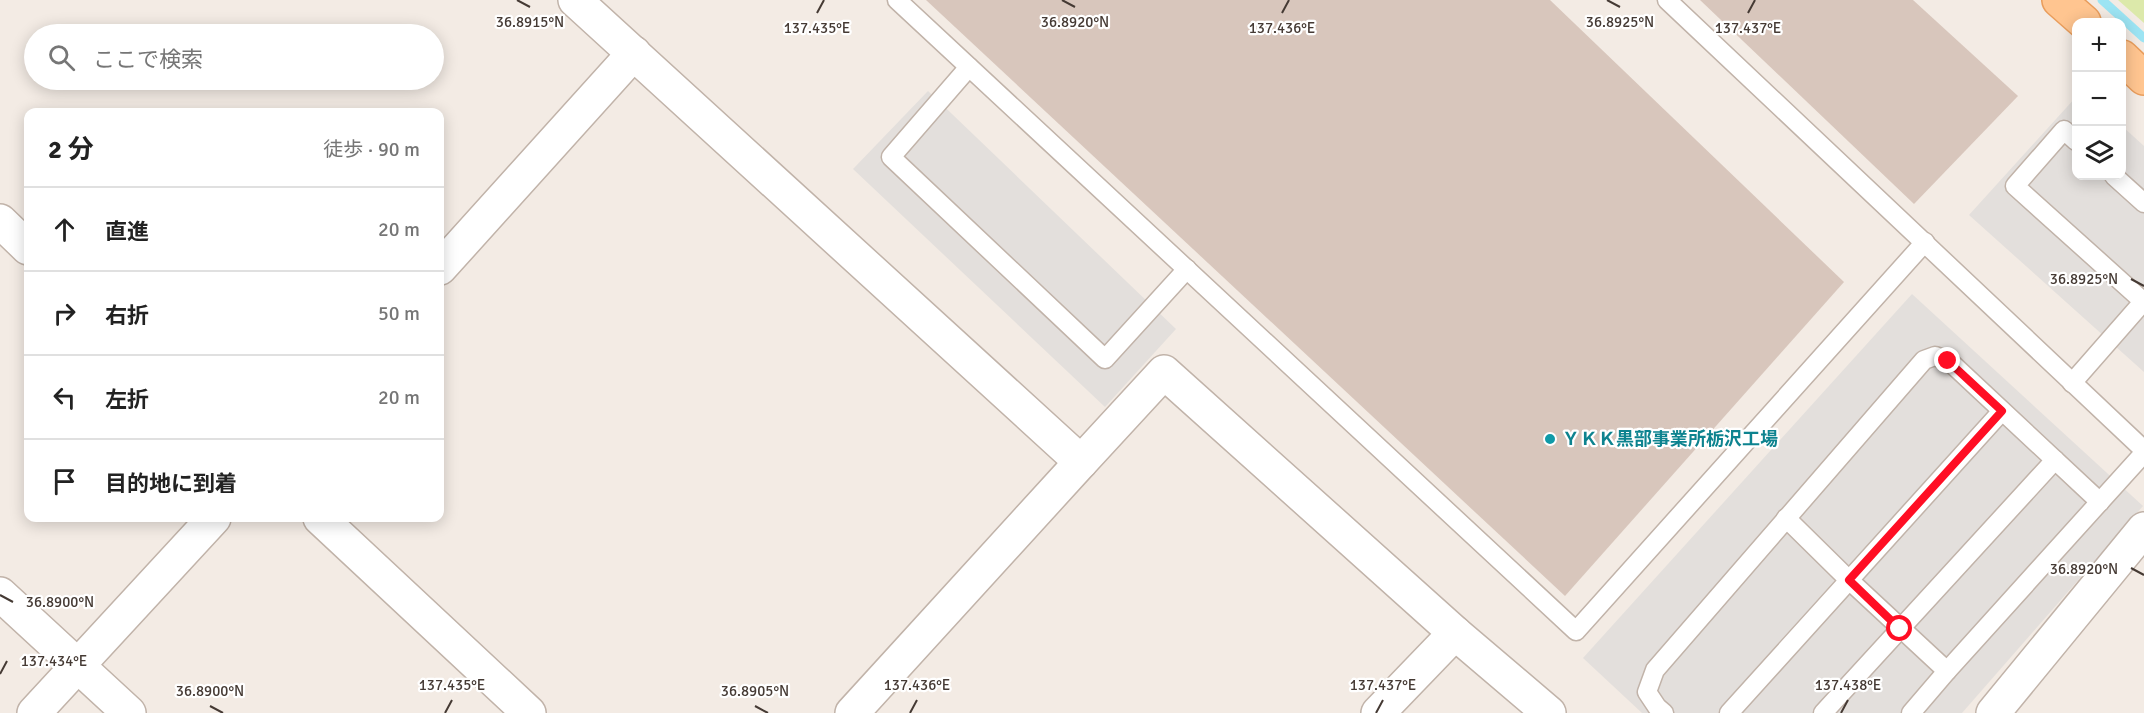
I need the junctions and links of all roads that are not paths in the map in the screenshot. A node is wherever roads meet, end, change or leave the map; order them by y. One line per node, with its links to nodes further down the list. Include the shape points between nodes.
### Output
1 (575, 0): 6 (street)
2 (897, 0): 8 (lane)
3 (1667, 0): 14 (lane)
4 (2059, 0): 5 (main road)
5 (2079, 18)
6 (634, 53): 16 (street); 23 (street)
7 (2126, 62): 9 (main road)
8 (969, 67): 17 (lane); 17 (lane, via 891,157 1105,359)
9 (2144, 78)
10 (2072, 137): 18 (lane, via 2064,130 2015,186)
11 (2119, 180): 12 (lane)
12 (2144, 202)
13 (0, 221): 15 (street)
14 (1925, 242): 17 (lane, via 1576,631); 19 (lane)
15 (24, 244)
16 (444, 264)
17 (1187, 269)
18 (2144, 302): 19 (lane)
19 (2072, 383): 21 (lane)
20 (2002, 411): 22 (lane); 25 (lane, via 1948,361 1935,356 1924,360); 29 (lane)
21 (2144, 451): 24 (lane)
22 (2055, 460): 24 (lane); 31 (lane)
23 (1081, 462): 32 (street, via 1164,372); 38 (street)
24 (2100, 502): 34 (lane)
25 (1786, 518): 29 (lane); 41 (lane, via 1655,670 1647,692)
26 (210, 522): 33 (street)
27 (324, 522): 37 (street)
28 (2144, 530): 45 (street)
29 (1849, 580): 31 (lane); 42 (lane)
30 (0, 594): 33 (street)
31 (1900, 629): 34 (lane); 43 (lane)
32 (1455, 633): 39 (street); 40 (street)
33 (78, 666): 35 (street); 36 (street)
34 (1947, 671): 44 (lane)
35 (34, 713)
36 (129, 713)
37 (529, 713)
38 (852, 713)
39 (1378, 713)
40 (1549, 713)
41 (1665, 713)
42 (1729, 713)
43 (1823, 713)
44 (1911, 713)
45 (1993, 713)

